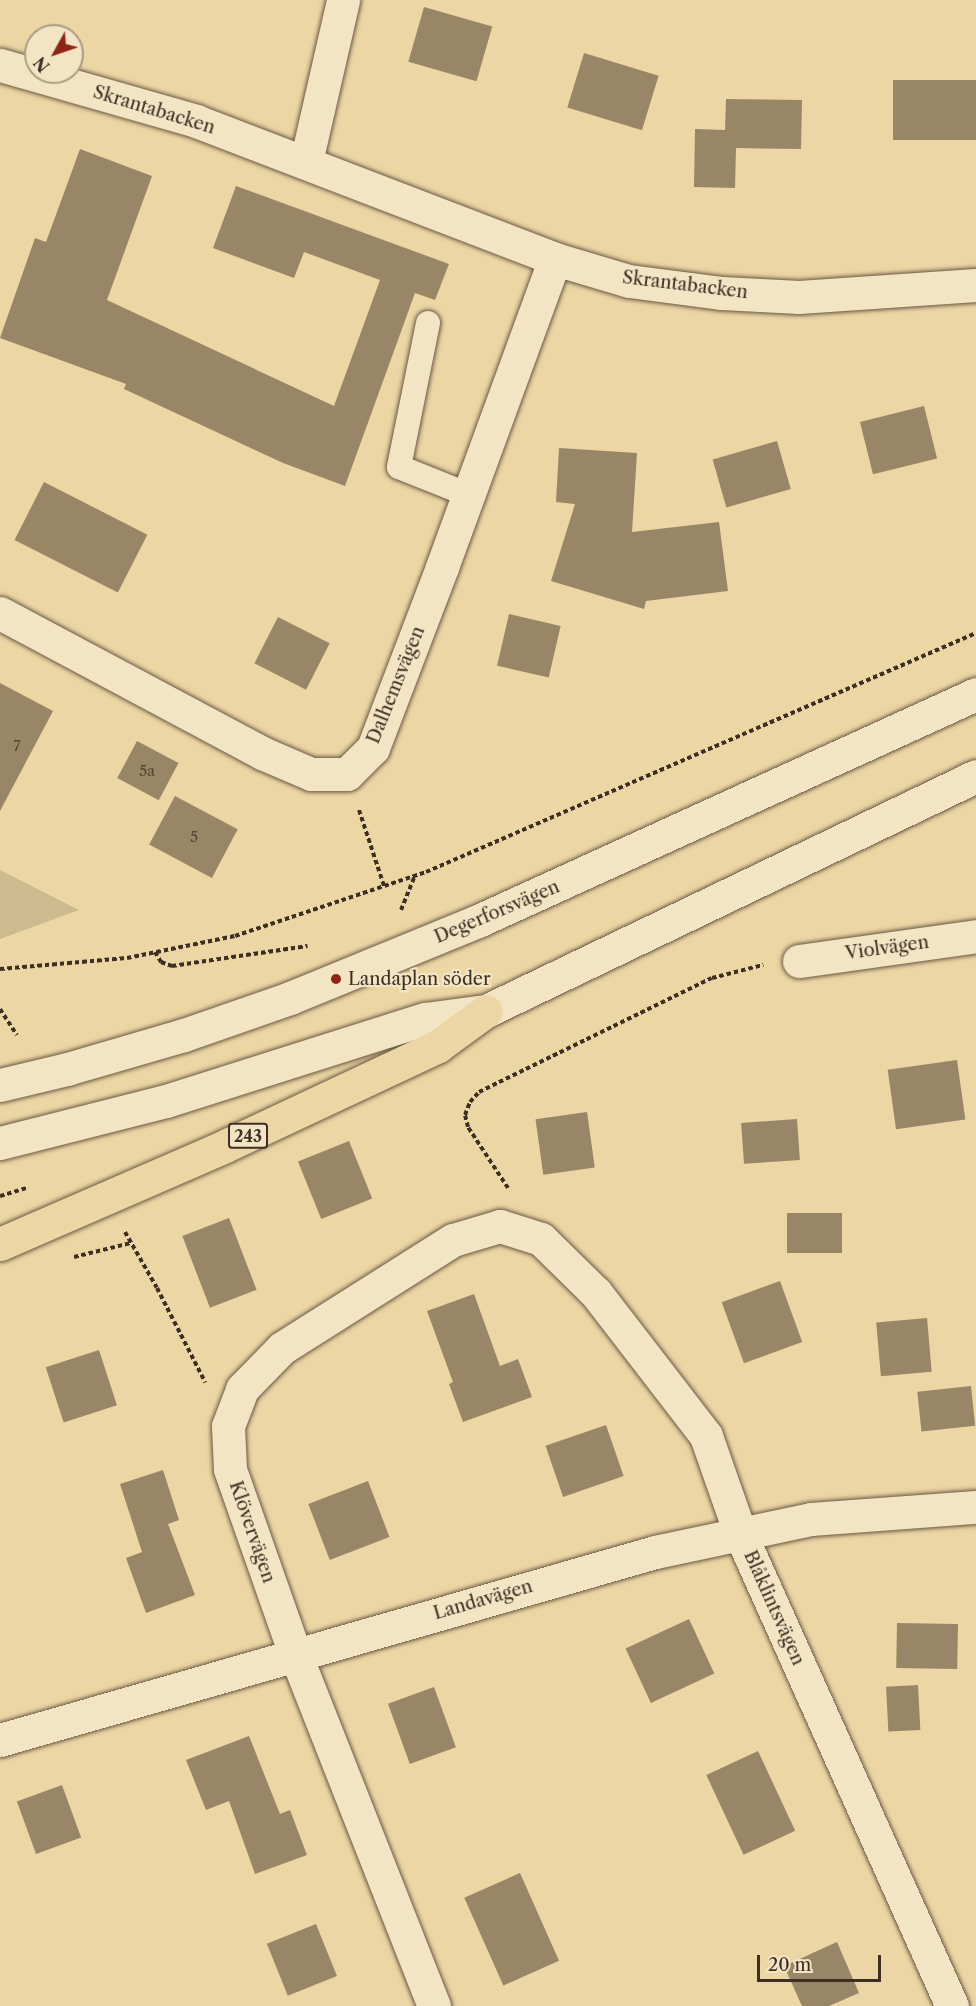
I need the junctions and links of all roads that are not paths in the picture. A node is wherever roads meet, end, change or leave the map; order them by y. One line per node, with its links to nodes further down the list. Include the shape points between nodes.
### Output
1 (343, 0): 3 (street)
2 (0, 65): 3 (street, Skrantabacken, via 196,121)
3 (306, 162): 4 (street, Skrantabacken)
4 (555, 259): 5 (street, Skrantabacken, via 629,281 722,293 799,297); 7 (street, Dalhemsvägen)
5 (976, 285)
6 (428, 323): 7 (lane, via 399,467)
7 (469, 495): 8 (street, Dalhemsvägen, via 373,748 347,774 311,774 262,753)
8 (0, 613)
9 (976, 694): 14 (street, Degerforsvägen, via 478,921 290,998 184,1035)
10 (976, 776): 13 (street)
11 (976, 936): 12 (street, Violvägen)
12 (799, 961)
13 (486, 1011): 15 (street, via 424,1019 166,1101); 17 (highway, 243, via 438,1046 225,1146)
14 (0, 1085)
15 (0, 1143)
16 (544, 1242): 19 (street, Blåklintsvägen, via 596,1293 706,1436); 20 (street, Klövervägen, via 500,1226 453,1240 282,1348 242,1389 228,1426 230,1469)
17 (0, 1244)
18 (976, 1507): 19 (street, Landavägen, via 811,1519)
19 (740, 1533): 20 (street, Landavägen, via 655,1552); 23 (street, Blåklintsvägen)
20 (295, 1654): 21 (street, Landavägen); 22 (street, Klövervägen)
21 (0, 1740)
22 (434, 2006)
23 (952, 2006)

